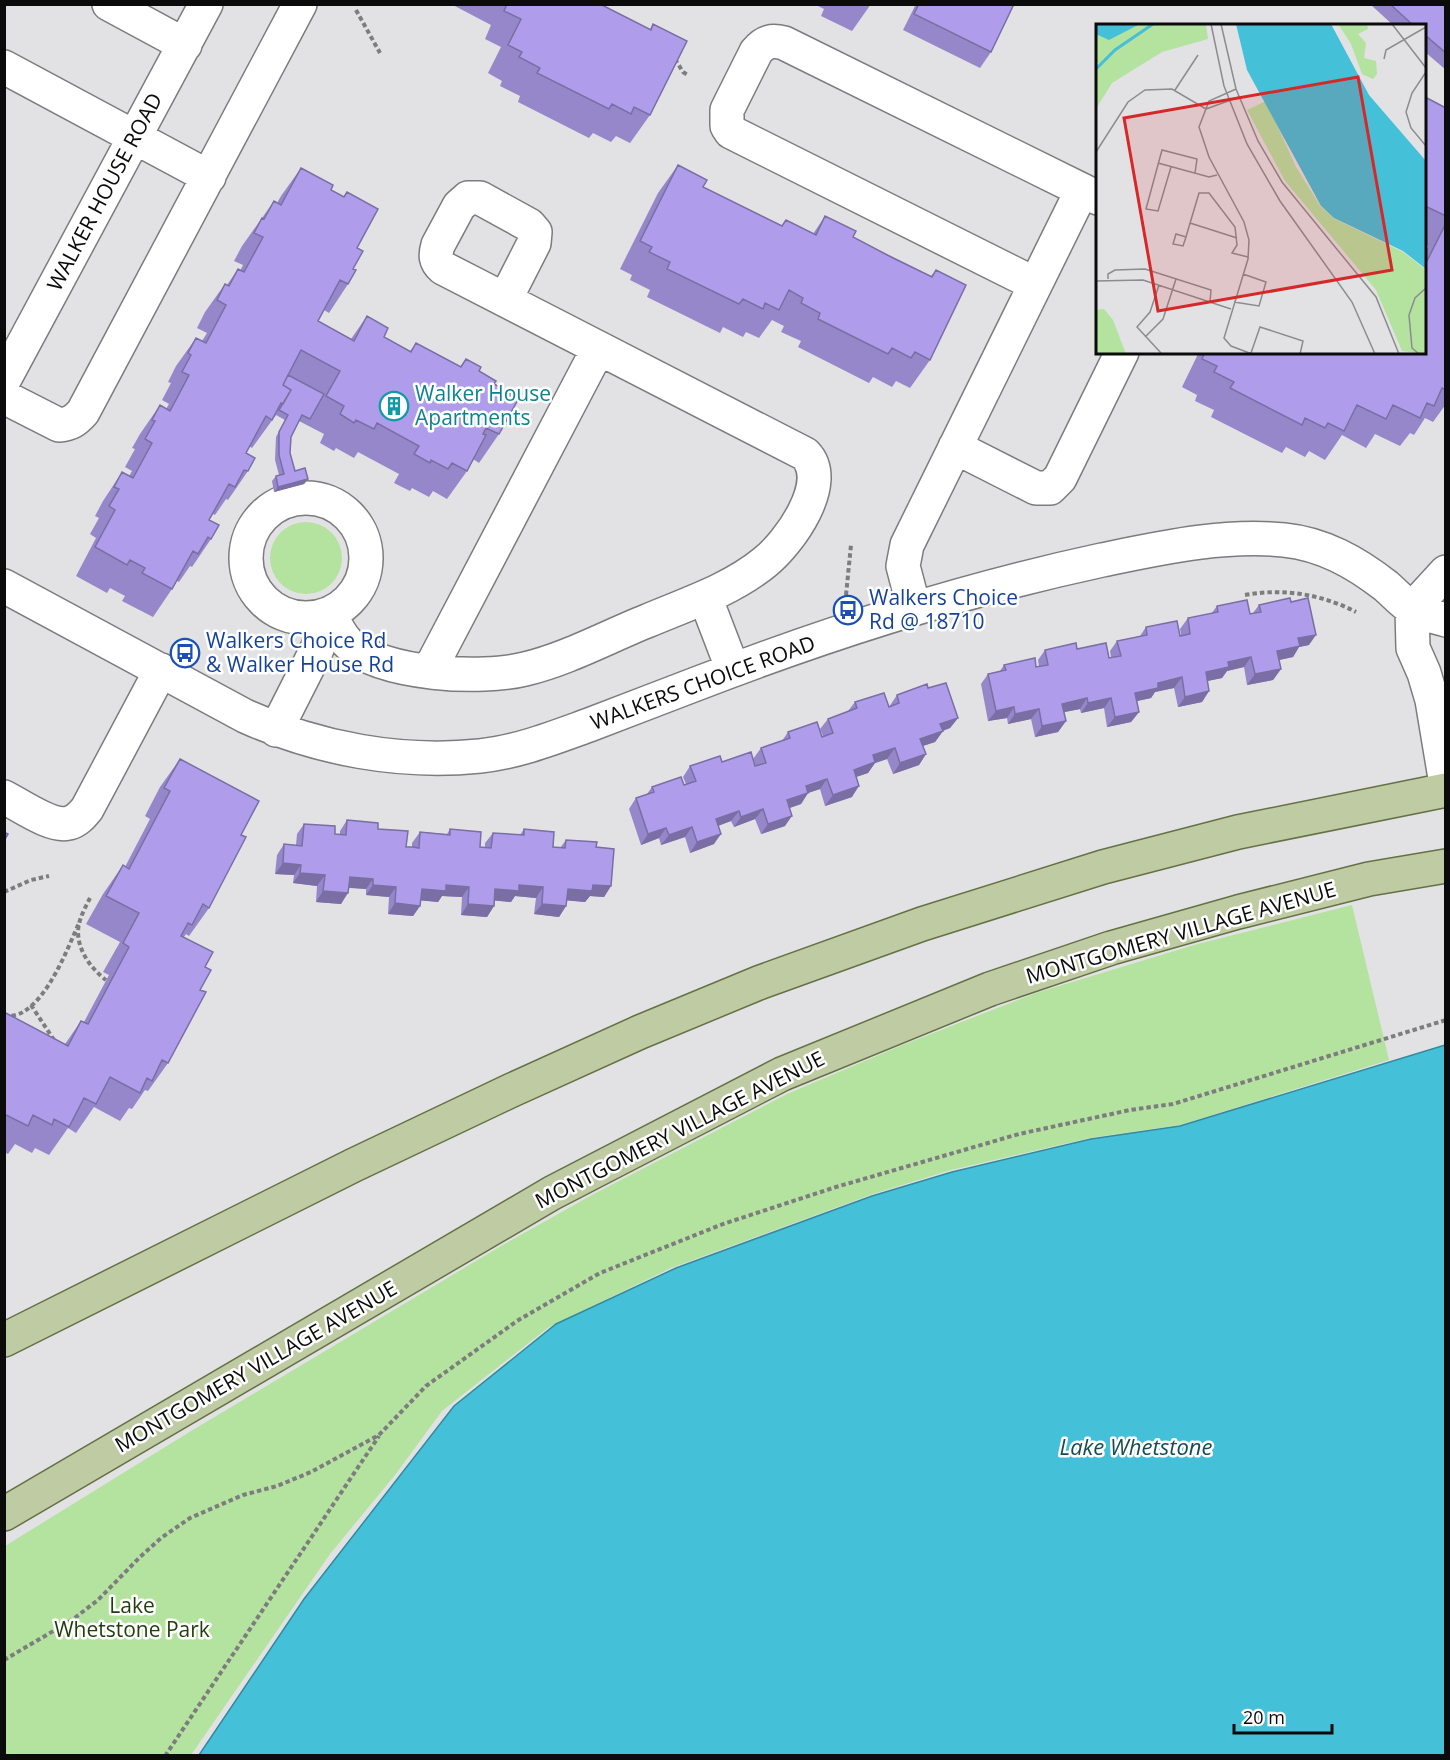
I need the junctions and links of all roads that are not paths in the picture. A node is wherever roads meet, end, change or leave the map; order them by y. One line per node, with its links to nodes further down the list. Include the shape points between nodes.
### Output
1 (110, 4): 4 (street)
2 (206, 4): 4 (street, WALKER HOUSE ROAD)
3 (300, 4): 7 (street)
4 (185, 45): 6 (street, WALKER HOUSE ROAD)
5 (4, 67): 6 (street)
6 (135, 137): 7 (street); 13 (street, WALKER HOUSE ROAD)
7 (209, 177): 14 (street, via 76,420 59,424)
8 (1090, 194): 9 (street); 9 (street, via 784,43 769,41 756,52 727,110 731,132)
9 (1035, 284): 15 (street)
10 (505, 300): 11 (street)
11 (598, 349): 18 (street, via 800,450 812,463 813,491 781,548 764,564); 24 (street)
12 (1121, 354): 15 (street, via 1060,478 1050,488 1036,488)
13 (4, 380)
14 (4, 397)
15 (955, 447): 19 (street, via 905,550 904,572)
16 (1446, 572): 20 (street)
17 (4, 586): 22 (street, WALKERS CHOICE ROAD)
18 (705, 597): 23 (street); 24 (street, via 526,669 479,675)
19 (914, 608): 20 (street, WALKERS CHOICE ROAD, via 1052,571 1162,548 1262,538 1312,545 1348,559); 23 (street, WALKERS CHOICE ROAD)
20 (1412, 609): 21 (street, WALKERS CHOICE ROAD); 26 (street, via 1413,648 1432,700)
21 (1446, 620)
22 (161, 670): 25 (street, WALKERS CHOICE ROAD); 28 (street, via 79,818 70,823 48,821)
23 (733, 670): 25 (street, WALKERS CHOICE ROAD, via 537,744 482,756 397,757 348,750)
24 (429, 671): 25 (street, via 387,662 355,648 342,636 330,613 313,657)
25 (276, 730)
26 (1446, 784)
27 (1446, 790): 30 (main road, via 1238,832 1102,867 922,924 761,982 501,1095)
28 (4, 797)
29 (1446, 866): 31 (main road, MONTGOMERY VILLAGE AVENUE, via 1369,879 1111,948 990,989 782,1074 552,1193)
30 (4, 1340)
31 (4, 1514)

